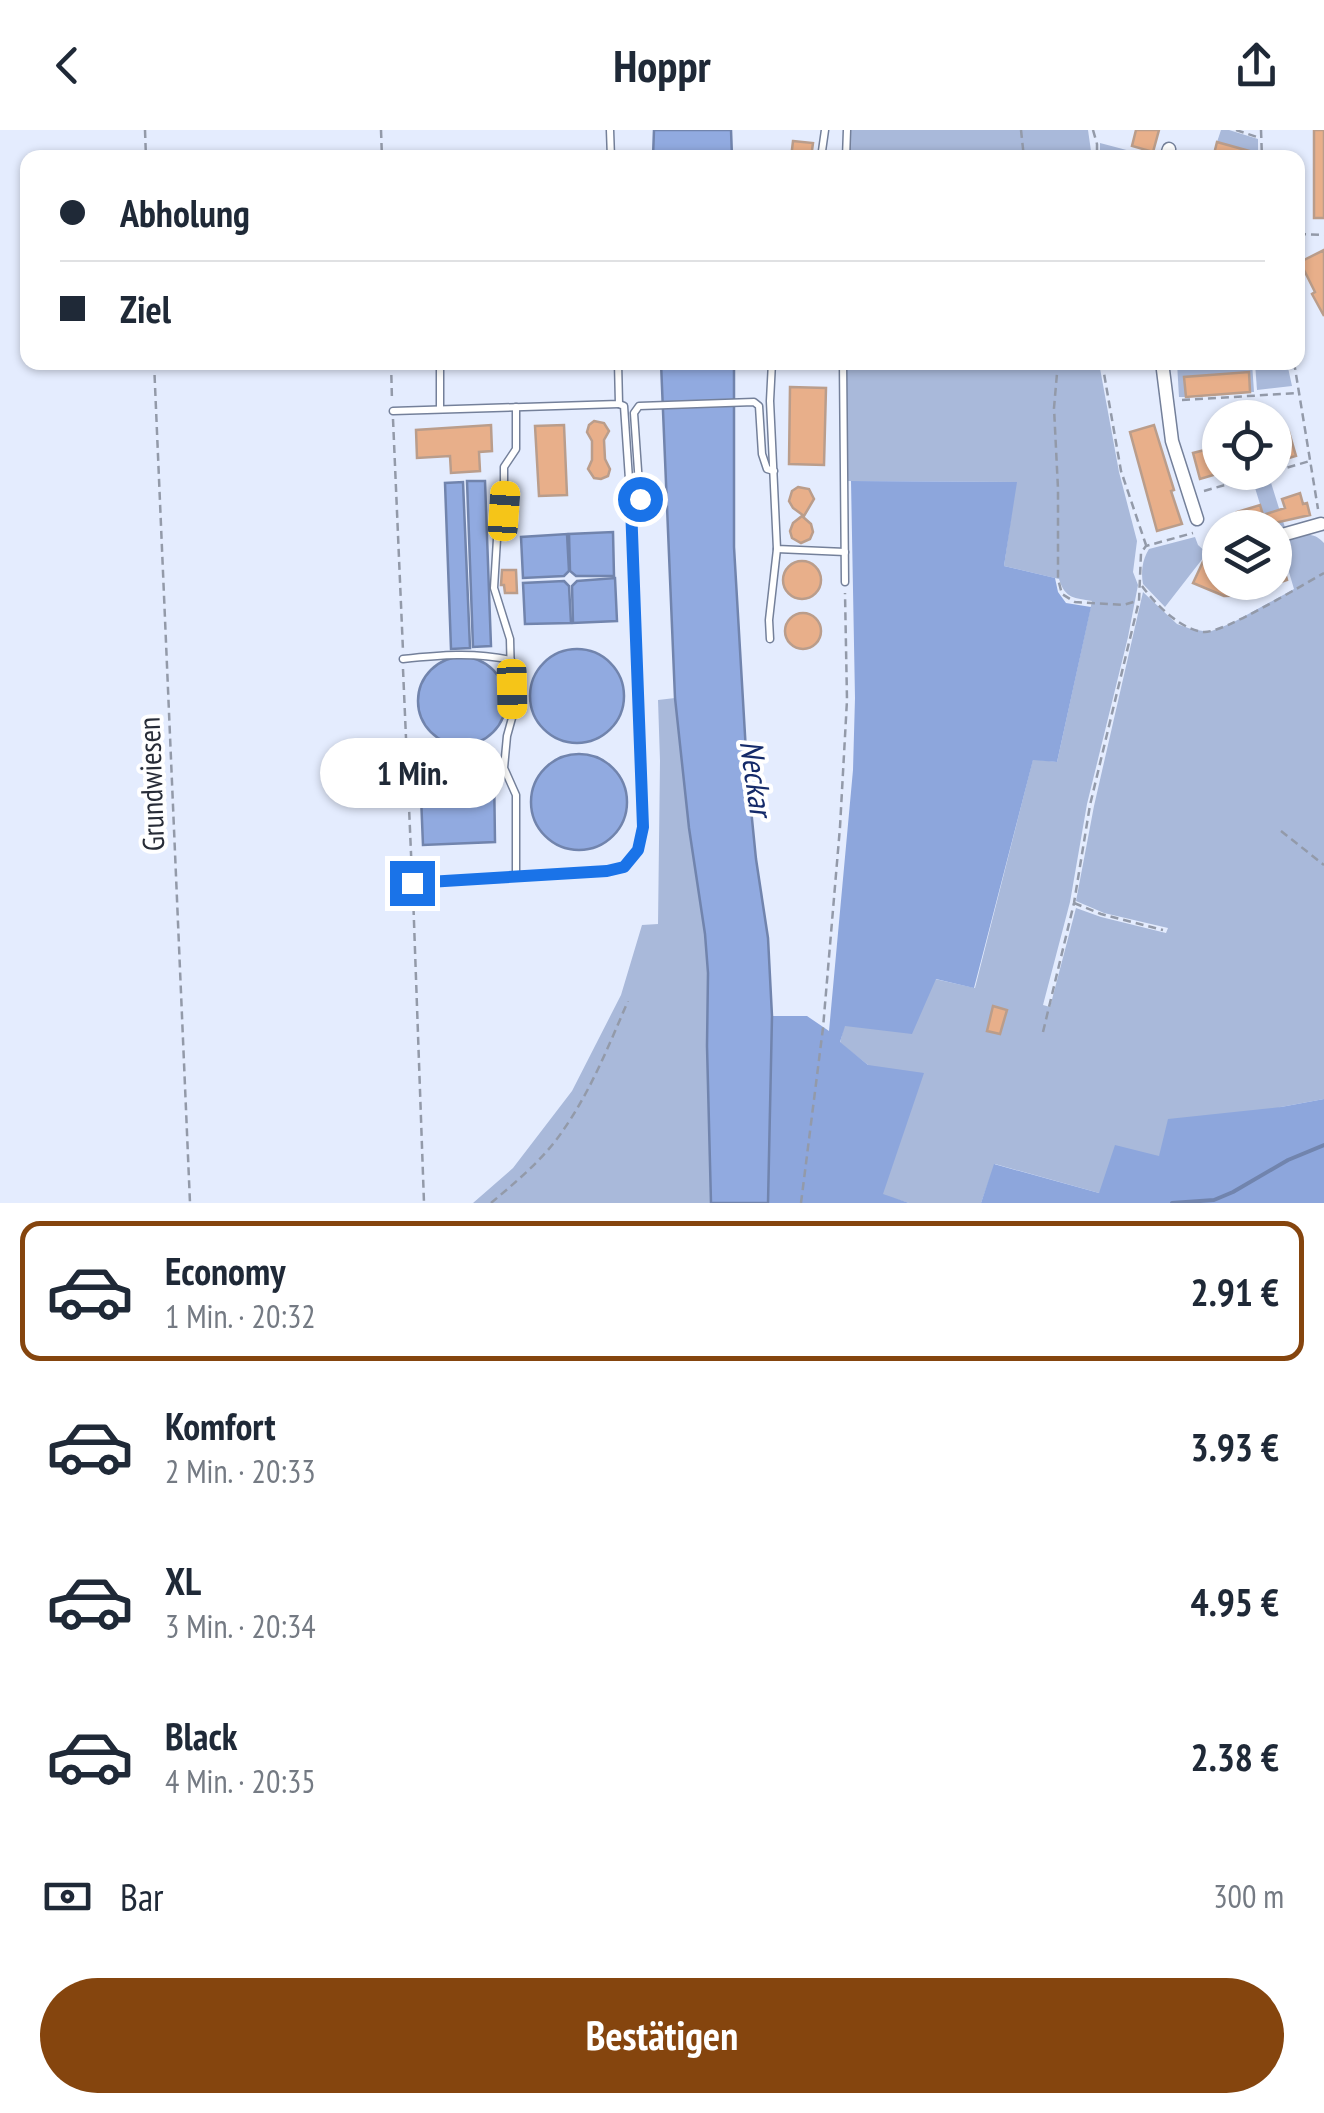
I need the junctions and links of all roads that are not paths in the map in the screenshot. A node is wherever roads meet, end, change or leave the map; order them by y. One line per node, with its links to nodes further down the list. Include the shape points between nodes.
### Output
1 (440, 370): 8 (lane)
2 (618, 370): 6 (lane)
3 (772, 370): 10 (lane)
4 (843, 370): 16 (lane)
5 (1163, 370): 13 (street, via 1172,441)
6 (620, 404): 7 (lane); 11 (lane)
7 (516, 407): 8 (lane); 20 (lane, via 516,450 504,467 494,588)
8 (440, 409): 9 (lane)
9 (392, 412)
10 (774, 472): 11 (lane, via 762,454 754,402 639,406 640,499); 15 (lane)
11 (631, 506): 21 (lane, via 643,827 638,850 624,867 607,871)
12 (1321, 524): 14 (street)
13 (1197, 525)
14 (1292, 532)
15 (777, 549): 16 (lane); 18 (lane)
16 (844, 552): 17 (lane)
17 (844, 582)
18 (770, 639)
19 (403, 658): 20 (lane, via 482,654)
20 (511, 660): 21 (lane, via 504,768 516,796)
21 (516, 876): 22 (lane)
22 (412, 883)

